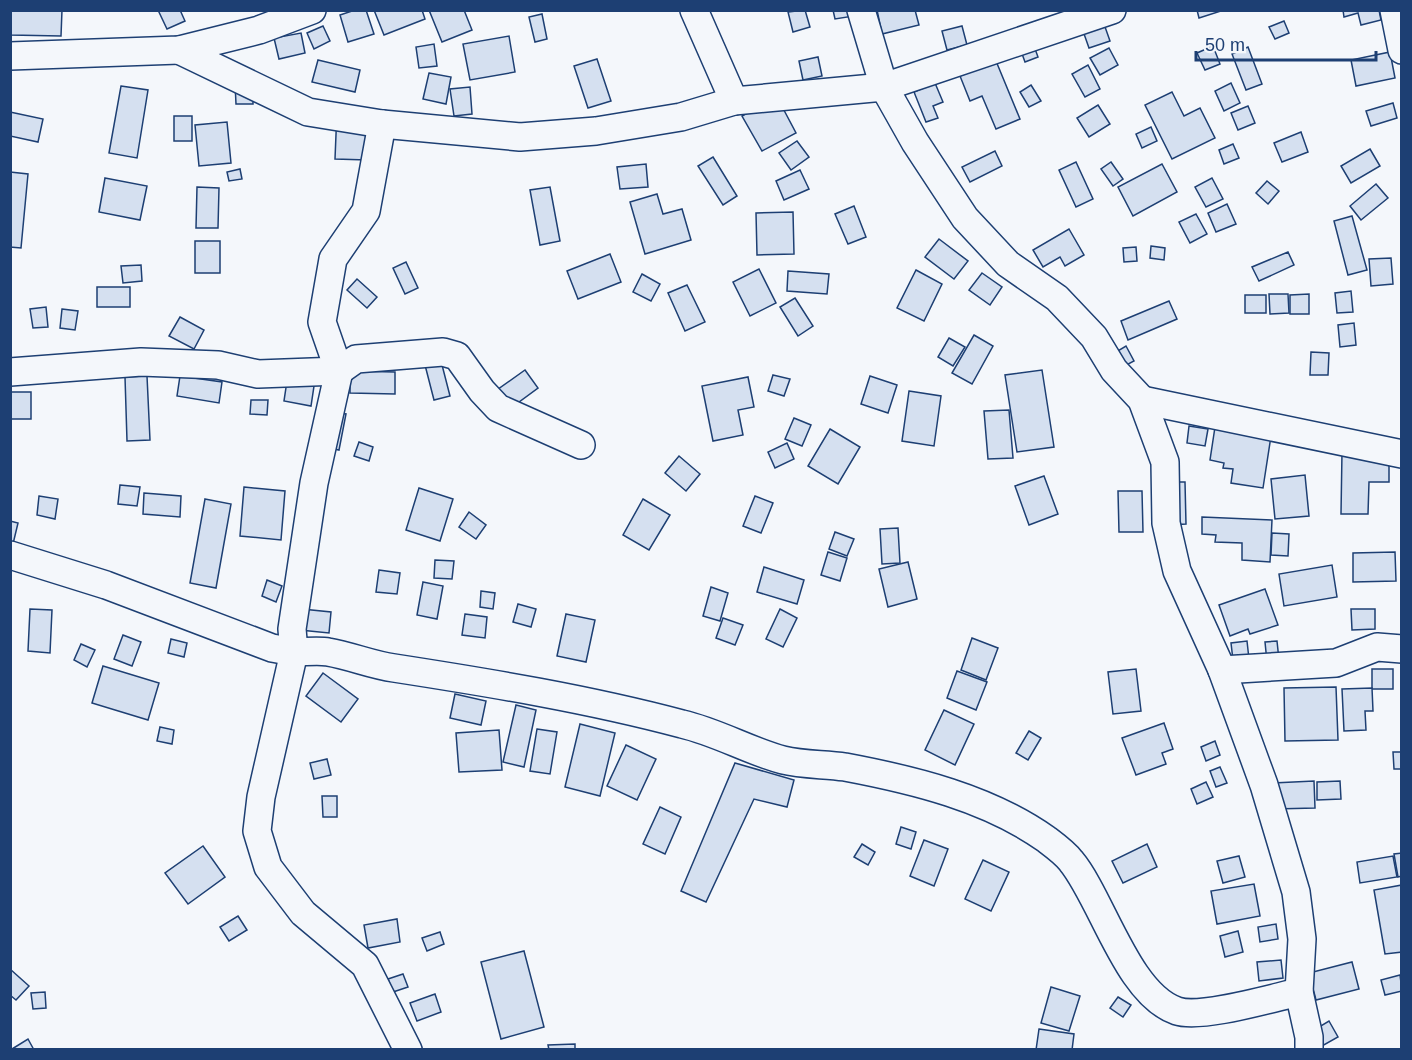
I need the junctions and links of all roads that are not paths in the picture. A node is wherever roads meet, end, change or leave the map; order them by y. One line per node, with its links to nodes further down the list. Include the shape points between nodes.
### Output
1 (312, 10): 6 (street)
2 (694, 10): 11 (street)
3 (861, 10): 10 (street)
4 (1112, 10): 10 (street)
5 (1394, 10): 8 (street)
6 (255, 20): 7 (street)
7 (179, 50): 9 (street); 12 (street, via 308,112)
8 (1401, 50)
9 (10, 56)
10 (884, 87): 11 (street); 15 (street, via 965,218 1008,264 1057,298 1094,337 1114,370)
11 (734, 101): 12 (street, via 681,117 596,131 520,137)
12 (382, 124): 13 (street, via 366,210 333,259 322,322)
13 (339, 371): 14 (street, via 258,374 219,365 141,362); 16 (street, via 356,359 443,352 457,356 498,408); 20 (street, via 314,483 292,629)
14 (10, 372)
15 (1142, 400): 17 (street); 21 (street, via 1165,462 1166,523 1177,571)
16 (581, 445)
17 (1401, 454)
18 (10, 555): 20 (street, via 106,585 272,648)
19 (1401, 649): 21 (street, via 1377,647 1336,663)
20 (294, 652): 22 (street, via 326,651 381,666 575,699 684,724 784,760 893,777 975,800 1047,840 1072,862 1128,963 1158,1000 1179,1012 1215,1010); 23 (street, via 261,796 257,831 268,867 303,913 365,965)
21 (1222, 670): 22 (street, via 1291,870 1302,939)
22 (1299, 992): 24 (street, via 1310,1037)
23 (408, 1050)
24 (1309, 1050)

